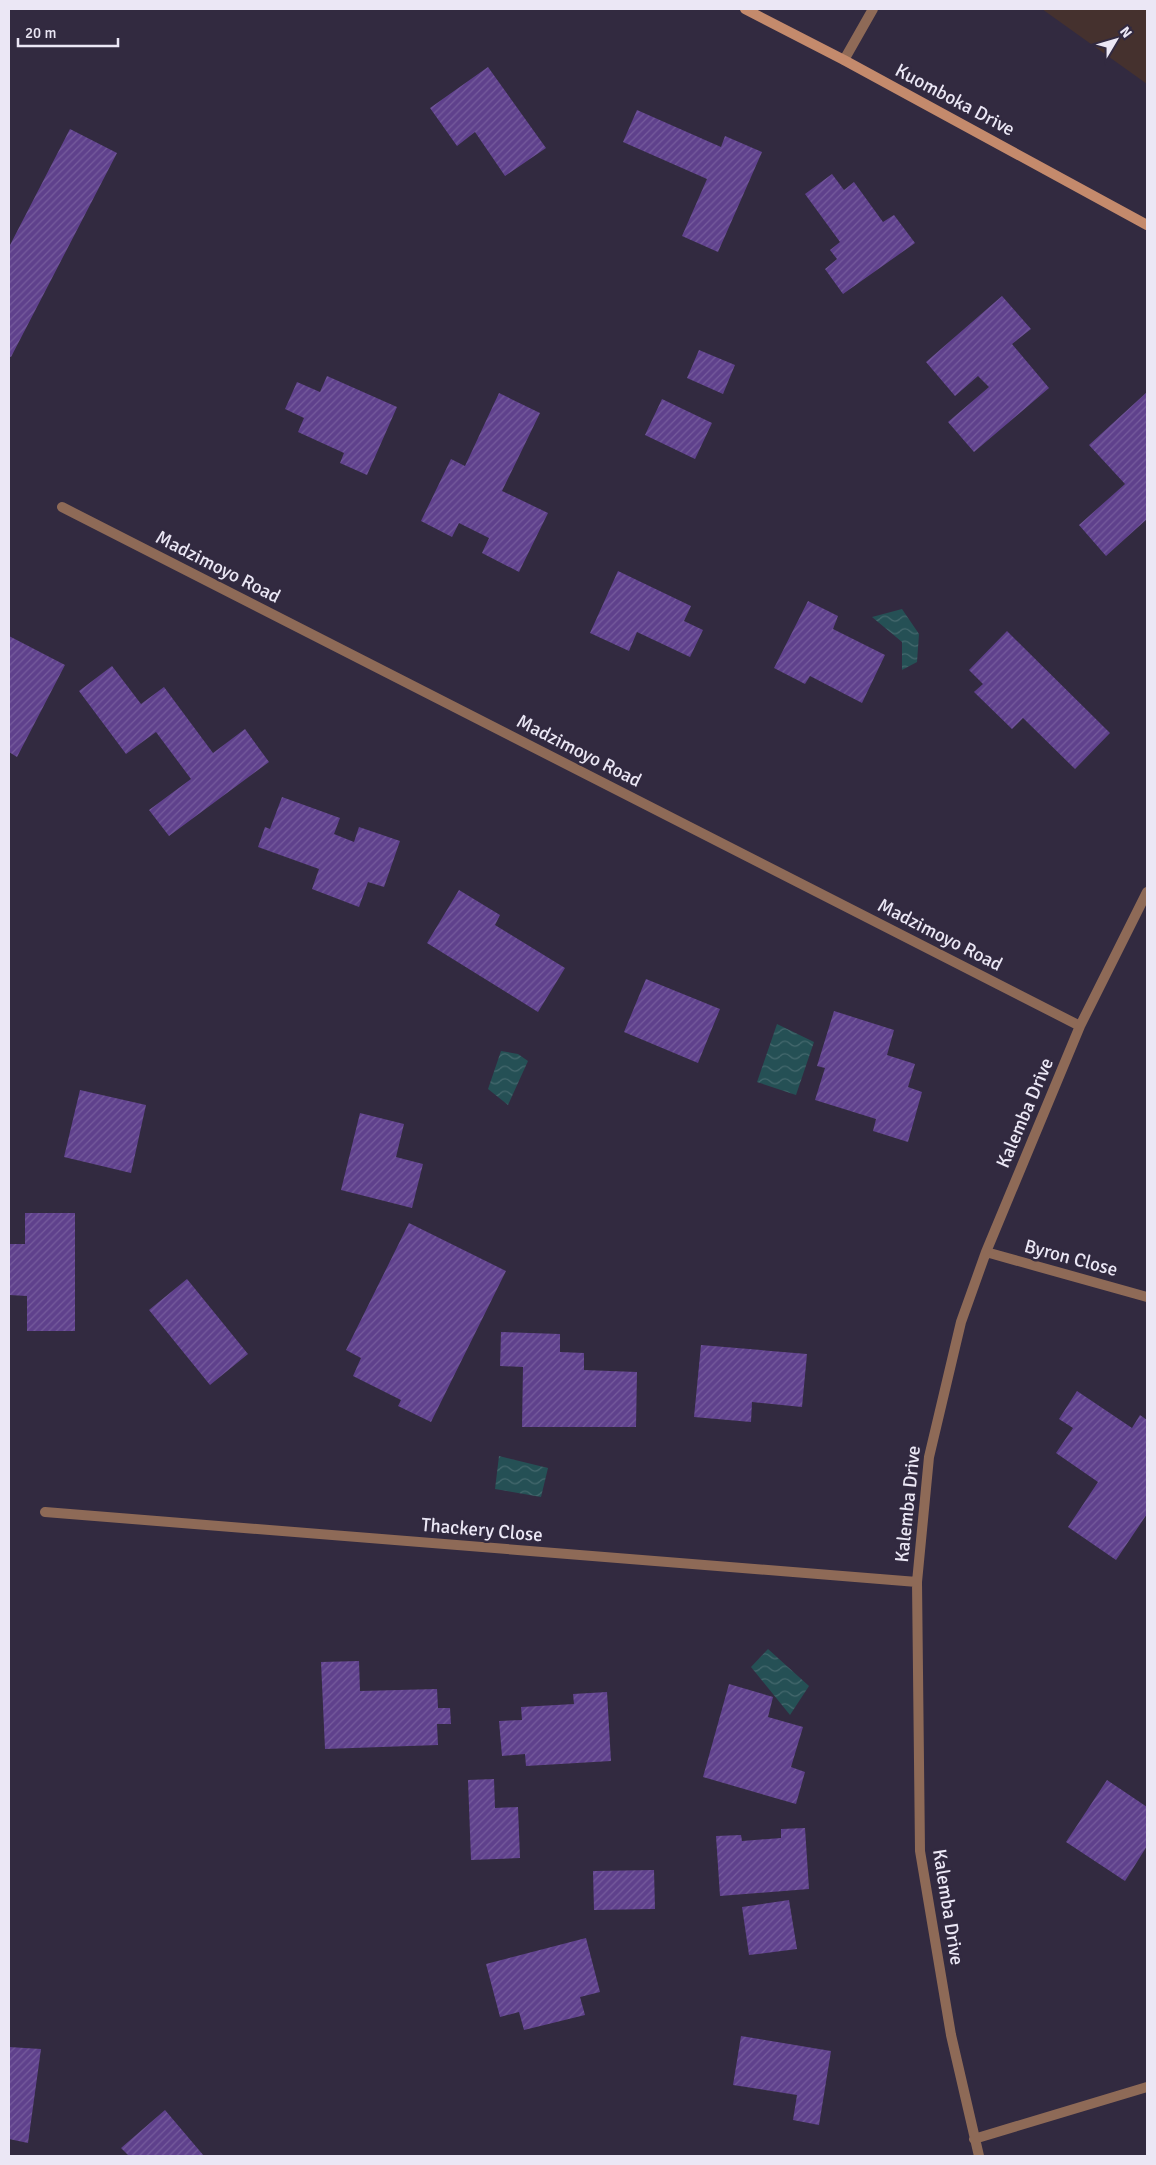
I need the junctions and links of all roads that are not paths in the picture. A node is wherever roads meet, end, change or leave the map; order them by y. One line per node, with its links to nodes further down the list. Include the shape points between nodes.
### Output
1 (745, 9): 3 (main road, Kuomboka Drive)
2 (873, 9): 3 (street)
3 (844, 60): 4 (main road, Kuomboka Drive)
4 (1147, 225)
5 (62, 507): 7 (street, Madzimoyo Road)
6 (1147, 892): 7 (street, Kalemba Drive)
7 (1080, 1026): 8 (street, Kalemba Drive)
8 (986, 1252): 9 (street, Byron Close); 11 (street, Kalemba Drive, via 961,1322 929,1457)
9 (1147, 1297)
10 (45, 1512): 11 (street, Thackery Close)
11 (917, 1582): 13 (street, Kalemba Drive, via 920,1851 951,2035)
12 (1147, 2086): 13 (street)
13 (974, 2139): 14 (street, Kalemba Drive)
14 (979, 2156)

